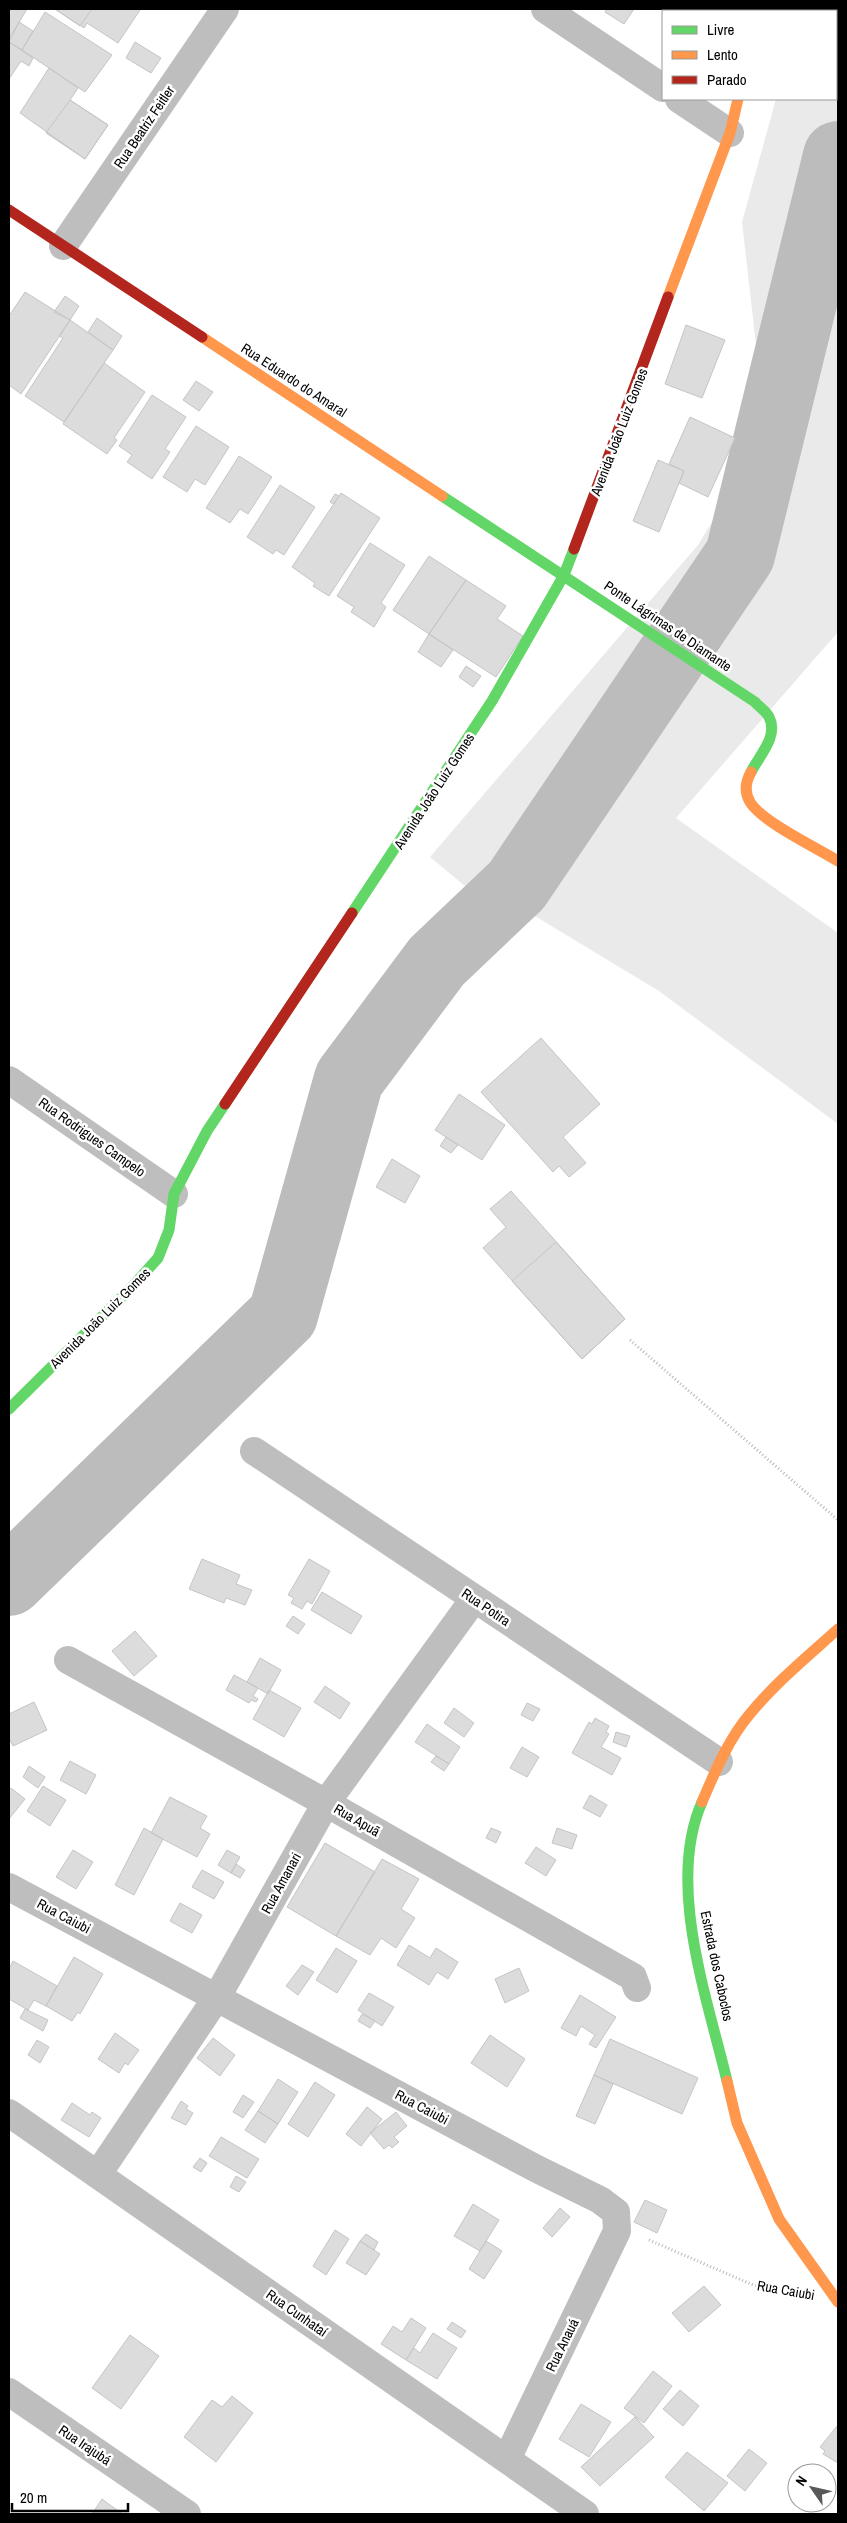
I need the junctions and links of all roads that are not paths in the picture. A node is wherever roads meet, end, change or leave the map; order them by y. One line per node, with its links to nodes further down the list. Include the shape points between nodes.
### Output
1 (225, 9): 8 (street, Rua Beatriz Feitler)
2 (545, 9): 3 (street)
3 (662, 87)
4 (681, 100): 6 (street)
5 (738, 100): 6 (street, Avenida João Luiz Gomes)
6 (730, 132): 9 (street, Avenida João Luiz Gomes)
7 (9, 210): 8 (street, Rua Eduardo do Amaral)
8 (62, 246): 9 (street, Rua Eduardo do Amaral)
9 (564, 575): 10 (street, Ponte Lágrimas de Diamante, via 755,702 770,718 772,737 746,781 748,800 763,814); 12 (street, Avenida João Luiz Gomes, via 492,701 207,1131)
10 (838, 861)
11 (9, 1080): 12 (street, Rua Rodrigues Campelo)
12 (174, 1194): 13 (street, Avenida João Luiz Gomes, via 170,1230 158,1258)
13 (9, 1409)
14 (254, 1451): 15 (street, Rua Potira)
15 (474, 1599): 18 (street, Rua Potira); 19 (street, Rua Amanari)
16 (838, 1629): 18 (street, Estrada dos Caboclos, via 749,1715)
17 (68, 1660): 19 (street, Rua Apuã)
18 (719, 1762): 26 (street, Estrada dos Caboclos, via 692,1824 686,1872 691,1928 737,2123 779,2220)
19 (326, 1803): 21 (street, Rua Apuã, via 633,1977); 22 (street, Rua Amanari)
20 (9, 1886): 22 (street, Rua Caiubi)
21 (637, 1988)
22 (217, 1997): 24 (street, Rua Amanari); 25 (street, Rua Caiubi, via 600,2200 616,2212)
23 (9, 2113): 24 (street, Rua Cunhataí)
24 (98, 2174): 28 (street, Rua Cunhataí)
25 (617, 2231): 28 (street, Rua Anauá)
26 (836, 2300)
27 (9, 2392): 29 (street, Rua Irajubá)
28 (507, 2459): 30 (street, Rua Cunhataí)
29 (187, 2514)
30 (585, 2514)

